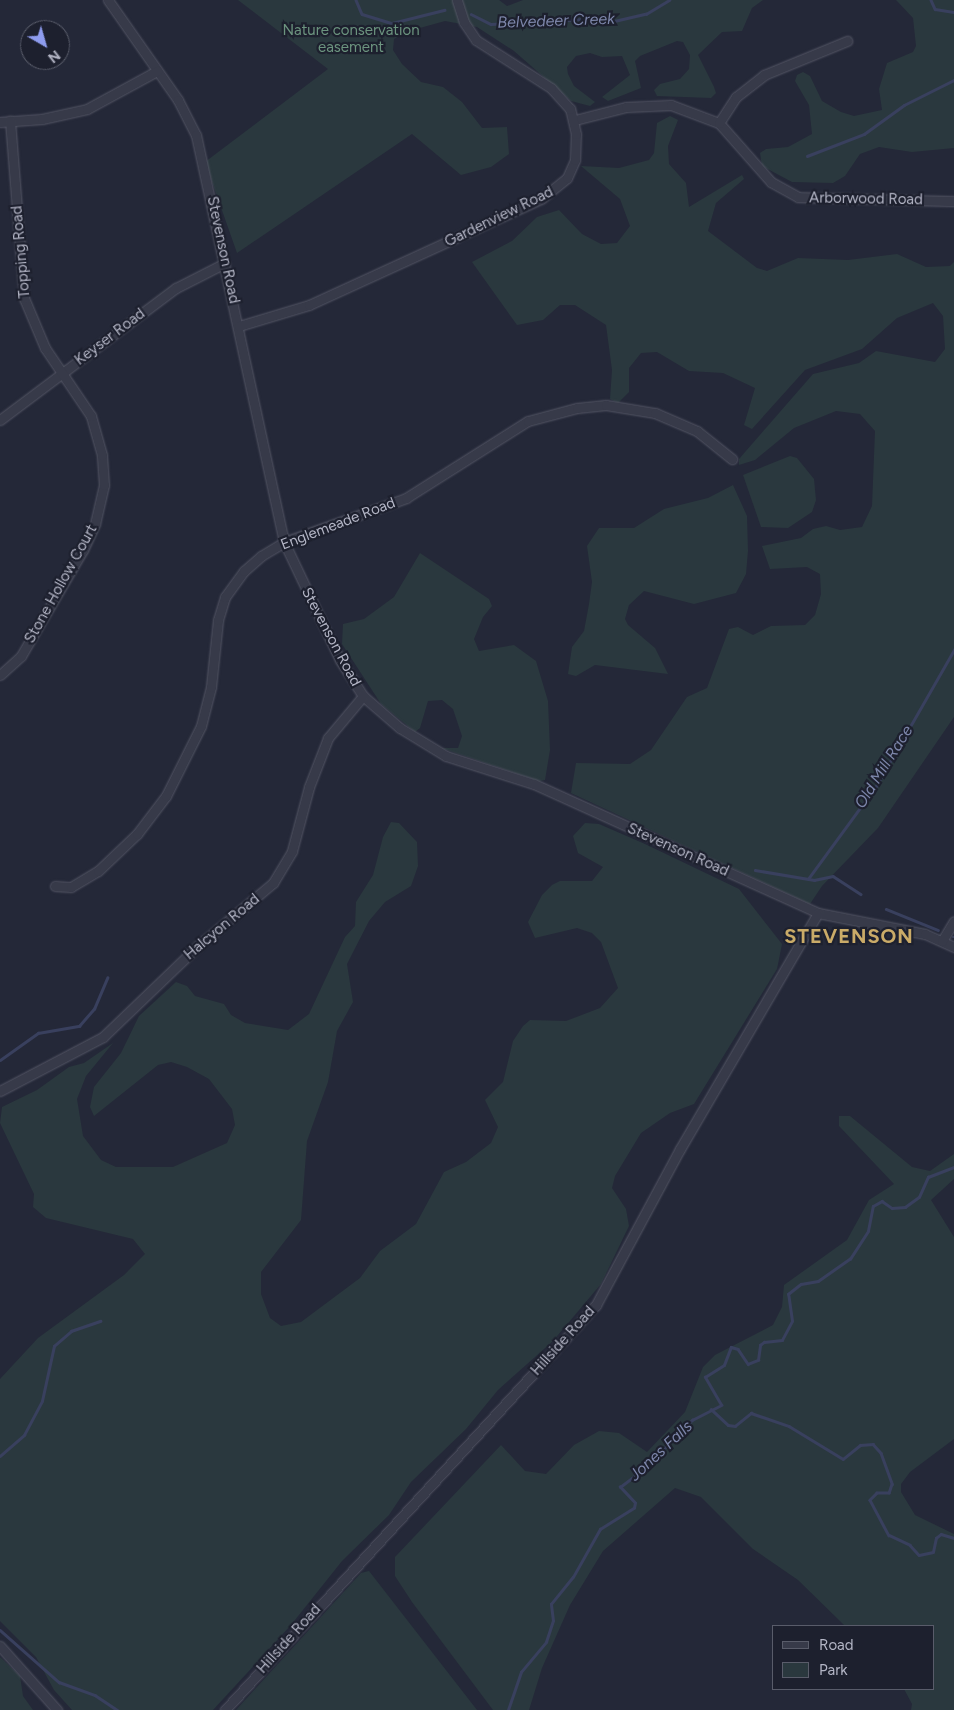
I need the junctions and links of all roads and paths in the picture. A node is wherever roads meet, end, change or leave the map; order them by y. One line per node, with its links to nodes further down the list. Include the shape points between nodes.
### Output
1 (108, 0): 4 (street, Stevenson Road)
2 (457, 0): 5 (street, via 464,22 476,40 552,88)
3 (847, 41): 8 (street, via 764,75 736,97)
4 (156, 71): 6 (street, via 87,109 42,119); 10 (street, Stevenson Road, via 178,100 198,141)
5 (575, 120): 8 (street, Arborwood Road, via 651,104 679,107); 11 (street, Gardenview Road, via 572,170 552,192 309,305)
6 (10, 121): 7 (street); 12 (street, Topping Road, via 24,298 38,334)
7 (0, 122)
8 (719, 123): 9 (street, Arborwood Road, via 771,182 798,196)
9 (954, 201)
10 (225, 263): 11 (street, Stevenson Road); 12 (street, Keyser Road, via 176,288)
11 (239, 326): 15 (street, Stevenson Road)
12 (63, 373): 13 (street, Keyser Road); 16 (street, Stone Hollow Court, via 83,400 98,436 104,470 102,498 83,550 21,656)
13 (0, 420)
14 (732, 459): 15 (street, Englemeade Road, via 697,431 655,413 606,405 577,408 528,421 387,507)
15 (284, 542): 17 (street, Stevenson Road, via 340,660); 18 (street, Englemeade Road, via 244,571 225,598 218,620 211,687 201,726 166,796 137,834 98,871 71,887)
16 (0, 675)
17 (363, 696): 19 (street, Stevenson Road, via 432,750 534,784); 23 (street, Halcyon Road, via 328,738 311,779 292,851 273,883 199,945 103,1037 85,1050)
18 (55, 886)
19 (818, 913): 21 (street, Stevenson Road, via 910,930); 26 (street, Hillside Road, via 684,1141 596,1305)
20 (954, 921): 21 (street)
21 (942, 941): 22 (street, Stevenson Road)
22 (954, 947)
23 (0, 1092)
24 (0, 1646): 25 (street)
25 (57, 1710)
26 (225, 1710)

